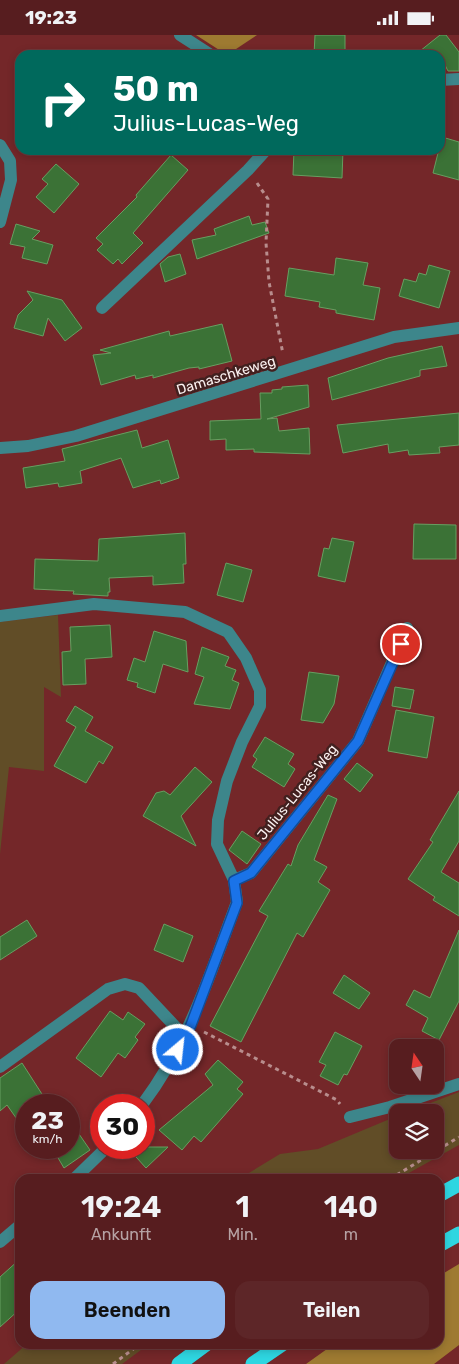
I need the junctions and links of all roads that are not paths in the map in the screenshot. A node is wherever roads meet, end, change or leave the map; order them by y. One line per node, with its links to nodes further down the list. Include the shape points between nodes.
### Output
1 (180, 35): 2 (street)
2 (203, 50)
3 (459, 79): 4 (street)
4 (445, 80)
5 (0, 145): 7 (street, via 10,161 11,180)
6 (262, 155): 8 (street)
7 (0, 222)
8 (102, 308)
9 (459, 328): 10 (street, Damaschkeweg, via 394,337 76,436)
10 (0, 448)
11 (0, 616): 13 (street, via 94,604 185,612 228,633 246,659 260,690 260,706 227,781 218,820 217,843)
12 (407, 628): 13 (street, Julius-Lucas-Weg, via 358,741 251,873)
13 (234, 881): 14 (street, via 237,903)
14 (188, 1031): 15 (street, via 140,988 126,984 108,989); 17 (street)
15 (0, 1067)
16 (459, 1083): 18 (street)
17 (150, 1094)
18 (350, 1117)
19 (95, 1159): 20 (street)
20 (79, 1174)
21 (459, 1184): 22 (highway)
22 (444, 1192)
23 (15, 1229): 25 (street)
24 (459, 1235): 26 (highway)
25 (0, 1242)
26 (444, 1242)
27 (199, 1349): 29 (highway)
28 (275, 1349): 30 (highway)
29 (179, 1364)
30 (253, 1364)

